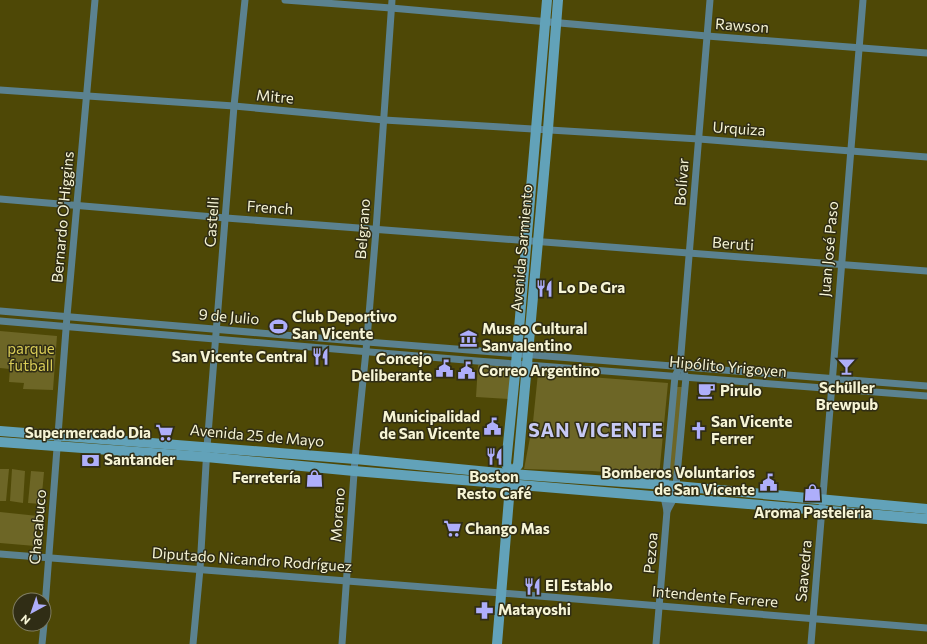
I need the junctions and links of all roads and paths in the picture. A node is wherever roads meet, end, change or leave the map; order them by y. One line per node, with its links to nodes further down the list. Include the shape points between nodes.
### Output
1 (95, 0): 16 (street, Bernardo O'Higgins)
2 (245, 0): 17 (street, Castelli)
3 (285, 0): 9 (street, Rawson)
4 (392, 0): 9 (street, Belgrano)
5 (547, 0): 10 (main road, Avenida Sarmiento)
6 (558, 0): 11 (main road, Avenida Sarmiento)
7 (710, 0): 12 (street, Bolívar)
8 (863, 0): 13 (street, Juan José Paso)
9 (391, 8): 10 (street, Rawson); 18 (street, Belgrano)
10 (545, 22): 11 (street, Rawson); 19 (main road, Avenida Sarmiento)
11 (556, 23): 12 (street, Rawson); 20 (main road, Avenida Sarmiento)
12 (707, 36): 13 (street, Rawson); 21 (street, Bolívar)
13 (859, 47): 14 (street, Rawson); 22 (street, Juan José Paso)
14 (927, 53)
15 (0, 90): 16 (street, Mitre)
16 (87, 96): 17 (street, Mitre); 25 (street, Bernardo O'Higgins)
17 (234, 106): 18 (street, Mitre); 26 (street, Castelli)
18 (384, 120): 19 (street, Mitre); 27 (street, Belgrano)
19 (536, 129): 20 (street, Mitre); 28 (main road, Avenida Sarmiento)
20 (548, 129): 21 (street, Urquiza); 29 (main road, Avenida Sarmiento)
21 (698, 139): 22 (street, Urquiza); 30 (street, Bolívar)
22 (850, 150): 23 (street, Urquiza); 31 (street, Juan José Paso)
23 (927, 157)
24 (0, 199): 25 (street, French)
25 (77, 205): 26 (street, French); 34 (street, Bernardo O'Higgins)
26 (226, 218): 27 (street, French); 37 (street, Castelli)
27 (376, 230): 28 (street, French); 39 (street, Belgrano)
28 (526, 241): 29 (street, French); 41 (main road, Avenida Sarmiento)
29 (538, 242): 30 (street, Beruti); 42 (main road, Avenida Sarmiento)
30 (690, 254): 31 (street, Beruti); 45 (street, Bolívar)
31 (840, 265): 32 (street, Beruti); 48 (street, Juan José Paso)
32 (927, 271)
33 (0, 311): 34 (street, 9 de Julio)
34 (67, 316): 36 (street, Bernardo O'Higgins); 37 (street, 9 de Julio)
35 (0, 321): 36 (street, 9 de Julio)
36 (66, 326): 38 (street, 9 de Julio); 53 (street, Bernardo O'Higgins)
37 (217, 329): 38 (street, Castelli); 39 (street, 9 de Julio)
38 (217, 338): 40 (street, 9 de Julio); 56 (street, Castelli)
39 (367, 342): 40 (street, Belgrano); 41 (street, 9 de Julio)
40 (366, 352): 43 (street, 9 de Julio); 58 (street, Belgrano)
41 (517, 353): 42 (street, 9 de Julio); 43 (main road, Avenida Sarmiento)
42 (528, 354): 44 (main road, Avenida Sarmiento); 45 (street, Hipólito Yrigoyen)
43 (516, 364): 44 (street, 9 de Julio); 60 (main road, Avenida Sarmiento, via 506,464)
44 (528, 365): 46 (street, Hipólito Yrigoyen); 60 (main road, Avenida Sarmiento, via 518,465)
45 (680, 366): 46 (street, Bolívar); 47 (street); 48 (street, Hipólito Yrigoyen)
46 (675, 376): 47 (street, Hipólito Yrigoyen); 61 (street, Bolívar)
47 (686, 377): 50 (street, Hipólito Yrigoyen); 62 (street)
48 (832, 379): 49 (street, Hipólito Yrigoyen); 50 (street, Juan José Paso)
49 (927, 386)
50 (831, 388): 51 (street, Hipólito Yrigoyen); 65 (street, Juan José Paso)
51 (927, 396)
52 (0, 431): 53 (main road, Avenida 25 de Mayo)
53 (59, 436): 55 (street, Chacabuco); 56 (main road, Avenida 25 de Mayo)
54 (0, 442): 55 (main road, Avenida 25 de Mayo)
55 (58, 446): 57 (main road, Avenida 25 de Mayo); 70 (street, Chacabuco)
56 (207, 447): 57 (street, Castelli); 58 (main road, Avenida 25 de Mayo)
57 (206, 458): 59 (main road, Avenida 25 de Mayo); 71 (street, Castelli)
58 (355, 459): 59 (street, Moreno); 60 (main road, Avenida 25 de Mayo)
59 (354, 471): 60 (main road, Avenida 25 de Mayo); 72 (street, Moreno)
60 (511, 479): 61 (main road); 63 (main road); 74 (main road)
61 (665, 486): 62 (main road); 63 (street, Bolívar)
62 (676, 486): 64 (street); 65 (main road)
63 (664, 497): 64 (main road); 67 (street, Bolívar)
64 (674, 498): 65 (main road); 67 (street)
65 (822, 505): 66 (main road); 68 (main road); 76 (street, Saavedra)
66 (927, 509)
67 (667, 511): 75 (street, Pezoa)
68 (927, 519)
69 (0, 554): 70 (street, Diputado Nicandro Rodríguez)
70 (49, 558): 71 (street, Diputado Nicandro Rodríguez); 73 (street, Chacabuco)
71 (200, 569): 72 (street, Diputado Nicandro Rodríguez); 80 (street, Castelli)
72 (346, 580): 74 (street, Diputado Nicandro Rodríguez); 81 (street, Moreno)
73 (46, 592)
74 (501, 592): 75 (street, Intendente Ferrere); 82 (main road)
75 (660, 606): 76 (street, Intendente Ferrere); 83 (street, Pezoa)
76 (813, 619): 77 (street, Intendente Ferrere); 84 (street, Saavedra)
77 (927, 628)
78 (43, 632): 79 (street)
79 (42, 644)
80 (193, 644)
81 (342, 644)
82 (497, 644)
83 (656, 644)
84 (811, 644)

